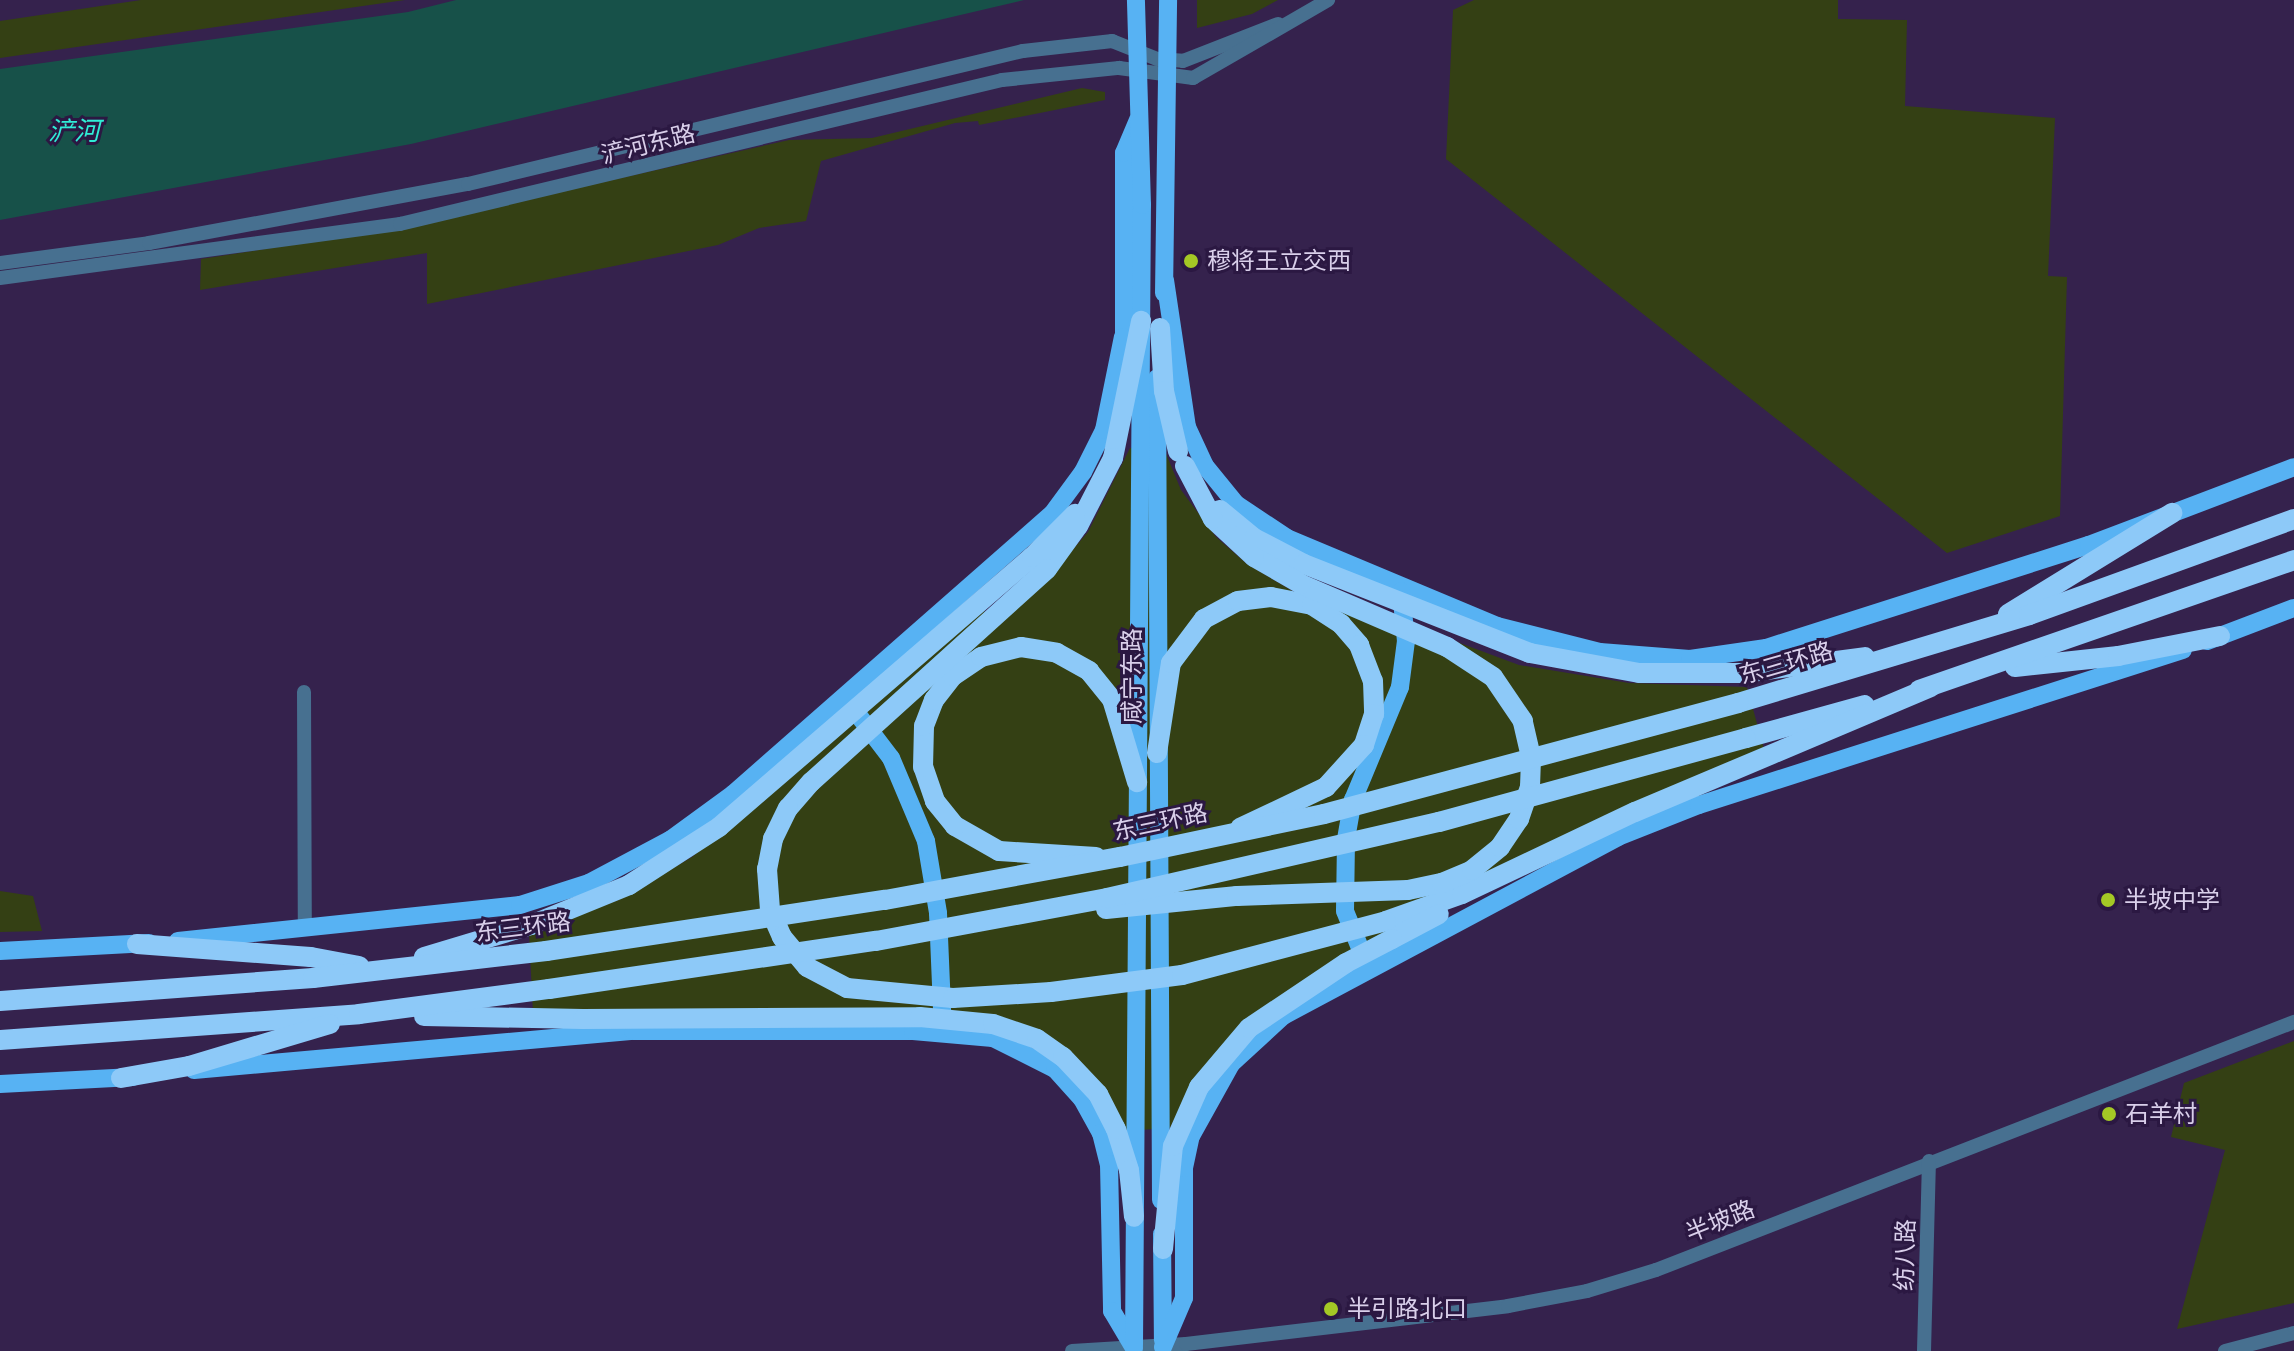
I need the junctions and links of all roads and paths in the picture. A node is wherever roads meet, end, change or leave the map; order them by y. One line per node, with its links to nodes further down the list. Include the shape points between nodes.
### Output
1 (1328, 0): 5 (street, 浐河东路, via 1200,76)
2 (1136, 7): 4 (main road, 咸宁东路)
3 (1168, 9): 5 (main road, 咸宁东路)
4 (1138, 60): 5 (street, 浐河东路); 6 (main road, 咸宁东路); 7 (street, 浐河东路, via 1101,41 1023,51 482,181 149,243); 8 (street, 浐河东路, via 990,82 400,224)
5 (1167, 68): 9 (main road, 咸宁东路)
6 (1141, 114): 10 (main road, 咸宁东路); 11 (main road, via 1124,153)
7 (0, 263)
8 (0, 278)
9 (1165, 280): 10 (main road, 咸宁东路); 20 (main road, via 1184,416 1211,476 1263,525)
10 (1150, 324): 12 (highway); 14 (highway); 18 (main road, 咸宁东路); 29 (main road, 咸宁东路)
11 (1123, 337): 12 (main road); 28 (main road, via 1104,430 1063,501)
12 (1127, 406): 13 (highway); 18 (main road)
13 (1113, 458): 35 (highway, bridge, via 1084,517 1047,569 788,808 773,839 767,869 767,899 782,937 807,967 847,988 953,998 1182,975); 39 (highway, bridge, via 1051,540 732,817 629,885 531,925)
14 (1182, 458): 24 (highway, bridge, via 1223,514 1269,547 1472,634 1530,653 1618,671 1744,673); 33 (highway, bridge, via 1213,519 1254,557 1301,584 1447,647 1493,677 1518,711 1530,745 1531,776 1523,810 1507,838 1482,863 1419,889 1237,896)
15 (2294, 467): 16 (main road)
16 (2172, 513): 20 (main road, via 1820,632 1715,658 1631,656 1551,642); 22 (highway)
17 (2294, 519): 22 (highway, 东三环路, via 2162,570)
18 (1136, 522): 30 (main road, 咸宁东路)
19 (2294, 560): 25 (highway)
20 (1401, 586): 38 (main road, via 1406,641 1402,675 1389,722 1353,800 1346,839 1347,922)
21 (2294, 608): 23 (main road)
22 (1991, 626): 24 (highway, 东三环路)
23 (2220, 636): 25 (highway, via 2118,656); 38 (main road, via 1678,812 1572,859)
24 (1924, 649): 31 (highway, 东三环路, bridge, via 1527,762)
25 (1987, 670): 26 (highway)
26 (1931, 687): 33 (highway, bridge, via 1439,822); 35 (highway, via 1677,794)
27 (304, 692): 34 (street)
28 (845, 697): 34 (main road, via 702,819 604,876 520,905); 43 (main road, via 891,758 926,841 939,923)
29 (1157, 753): 31 (highway, bridge, via 1171,663 1191,630 1215,611 1245,599 1271,597 1319,608 1359,645 1374,692 1368,737 1341,775 1318,792); 49 (main road, 咸宁东路)
30 (1137, 782): 32 (highway, bridge, via 1118,711 1095,676 1074,661 1040,649 1004,649 967,664 940,690 926,716 926,777 939,808 981,845 1018,854); 48 (main road, 咸宁东路)
31 (1221, 836): 32 (highway, 东三环路, bridge)
32 (1120, 857): 39 (highway, 东三环路, bridge, via 871,903)
33 (1022, 915): 41 (highway, bridge)
34 (305, 929): 36 (main road)
35 (1389, 930): 49 (highway, bridge, via 1256,1022 1199,1087 1173,1146)
36 (137, 944): 37 (main road); 39 (highway, via 311,957)
37 (0, 951)
38 (1368, 968): 51 (main road, via 1273,1023 1231,1064 1204,1106 1185,1160 1184,1298)
39 (383, 971): 40 (highway, 东三环路)
40 (0, 1001)
41 (359, 1014): 44 (highway); 45 (highway, via 281,1041); 48 (highway, bridge, via 920,1017 993,1024 1037,1039 1063,1057 1098,1094 1129,1170)
42 (2294, 1022): 47 (street, 半坡路)
43 (943, 1032): 45 (main road, via 633,1031); 52 (main road, via 993,1038 1030,1053 1062,1076 1093,1115 1109,1164 1112,1311)
44 (0, 1040)
45 (121, 1078): 46 (main road)
46 (0, 1084)
47 (1929, 1161): 51 (street, 半坡路, via 1656,1270 1587,1291 1508,1306); 54 (street, 纺八路)
48 (1134, 1217): 52 (main road, 咸宁东路)
49 (1163, 1249): 51 (main road, 咸宁东路)
50 (2294, 1333): 55 (street)
51 (1163, 1349): 52 (street, 半坡路)
52 (1134, 1350): 53 (street, 半坡路)
53 (1072, 1351)
54 (1924, 1351)
55 (2225, 1351)

